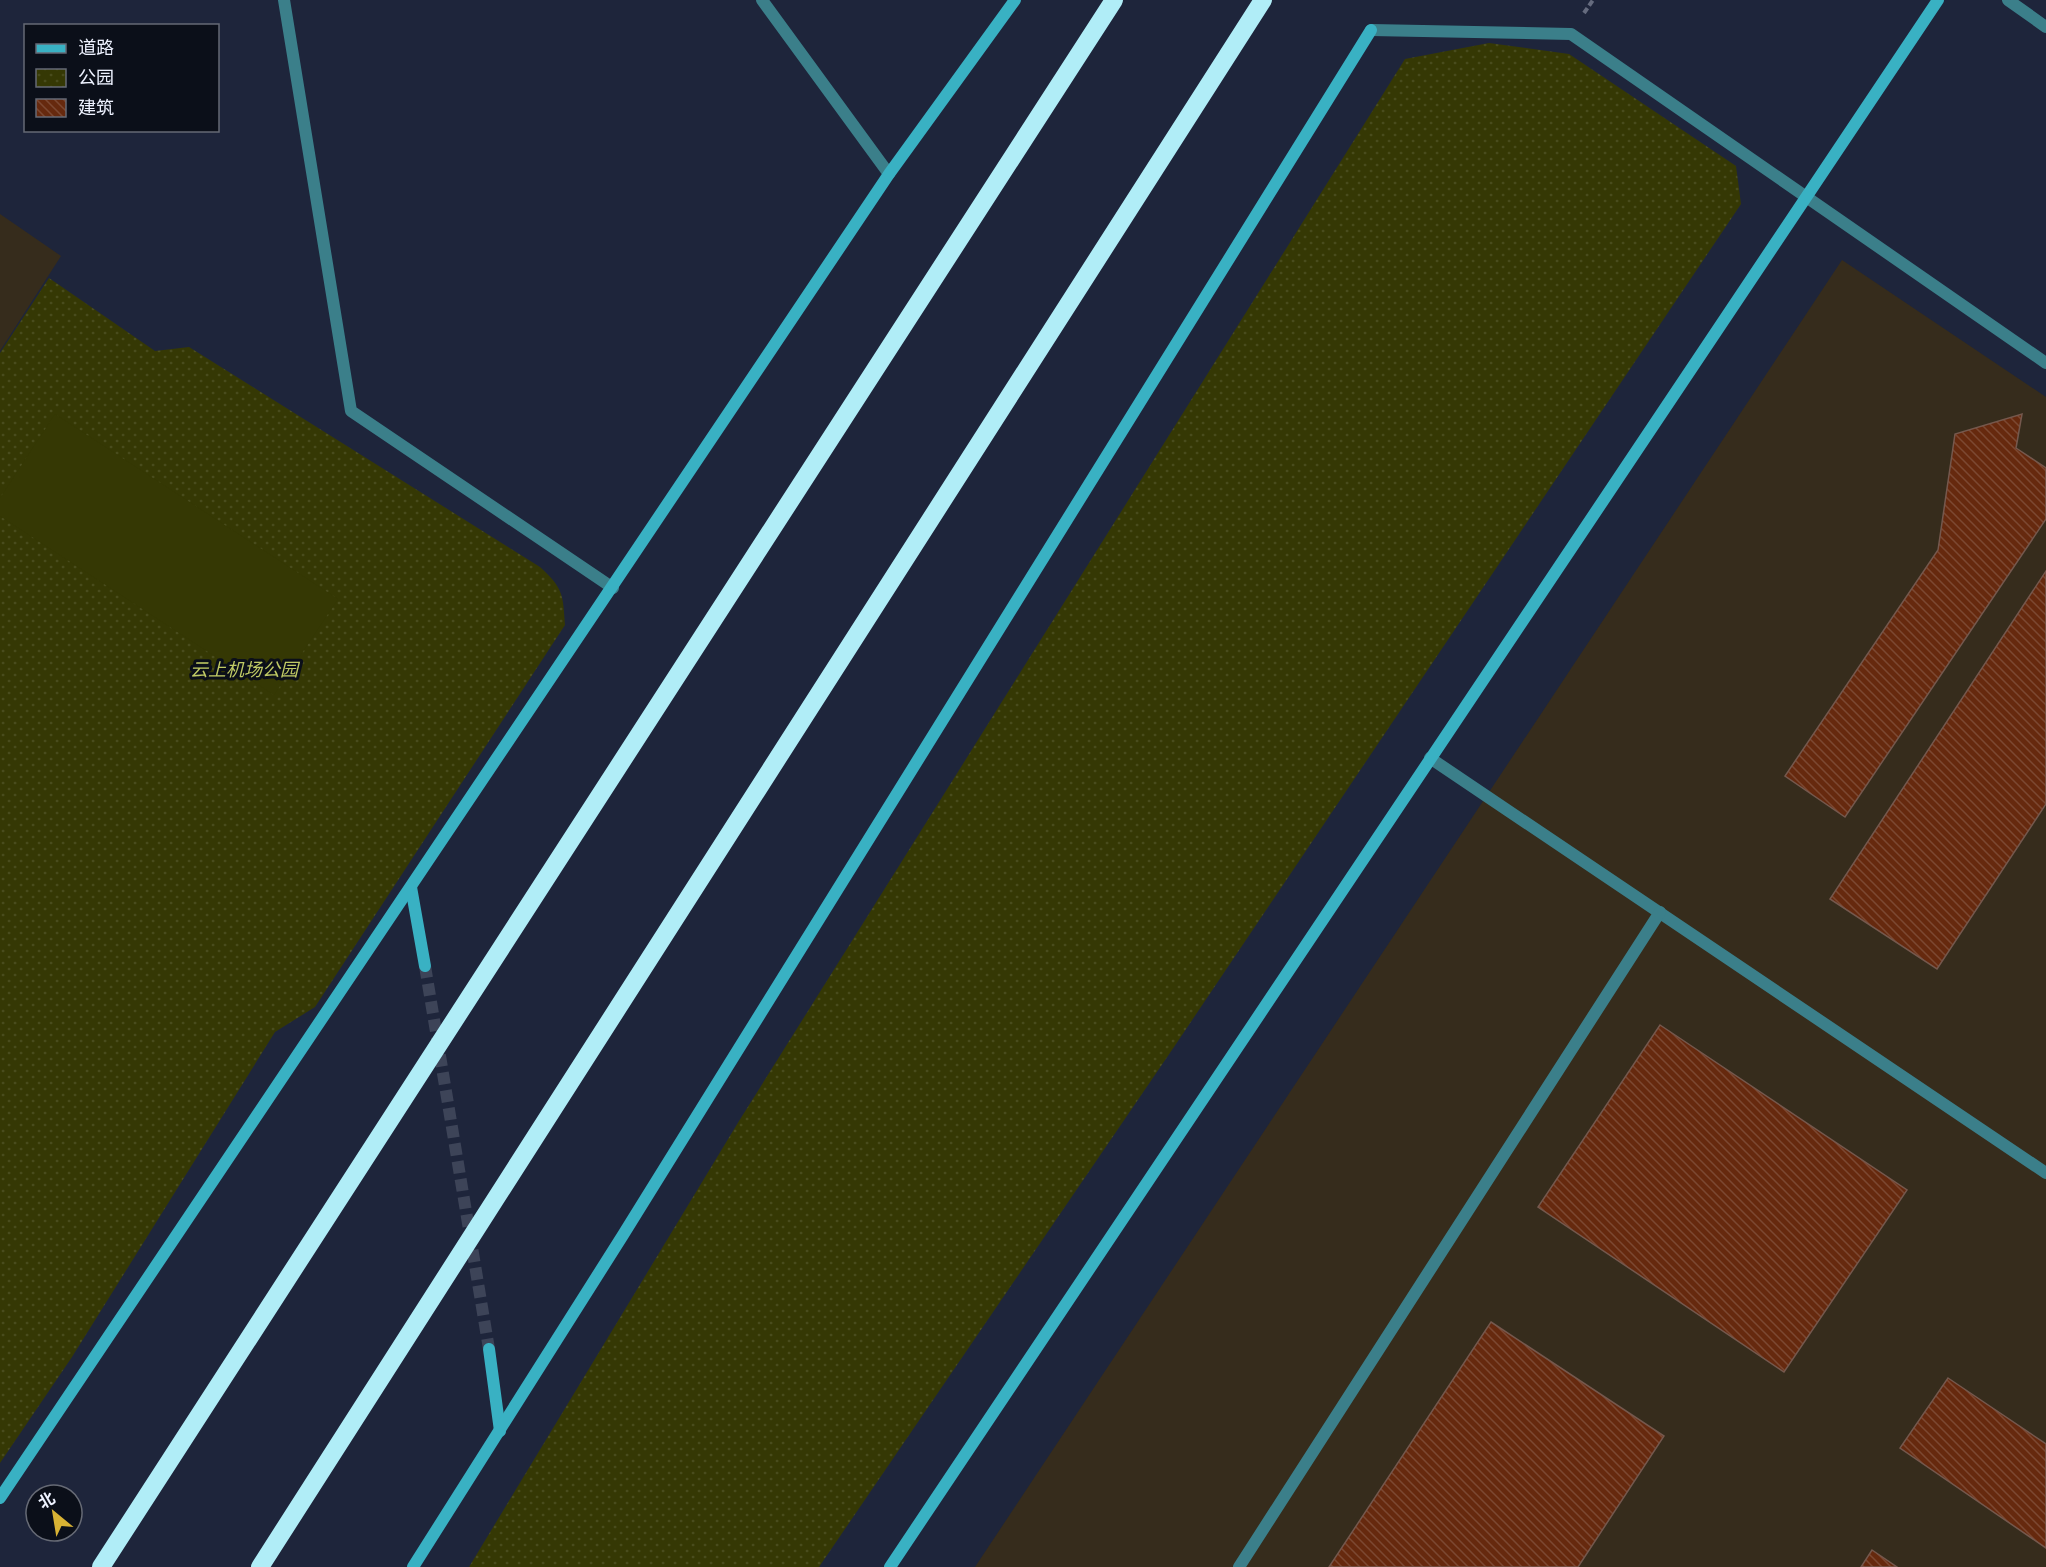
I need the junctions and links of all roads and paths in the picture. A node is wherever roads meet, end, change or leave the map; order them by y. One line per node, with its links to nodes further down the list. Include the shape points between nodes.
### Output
1 (284, 0): 12 (street, via 351,411)
2 (762, 0): 9 (street)
3 (1015, 0): 9 (street)
4 (1114, 0): 21 (highway)
5 (1263, 0): 22 (highway)
6 (1938, 0): 10 (street)
7 (2008, 0): 8 (street)
8 (2046, 27)
9 (889, 174): 12 (street)
10 (1806, 197): 11 (street); 13 (street); 19 (street, via 1571,34 1371,30)
11 (2046, 363)
12 (613, 588): 14 (street)
13 (1430, 758): 15 (street); 24 (street)
14 (411, 887): 16 (street); 20 (street)
15 (1660, 912): 17 (street); 25 (street)
16 (425, 966)
17 (2046, 1173)
18 (489, 1349): 19 (street)
19 (500, 1431): 23 (street)
20 (0, 1498)
21 (101, 1567)
22 (260, 1567)
23 (413, 1567)
24 (890, 1567)
25 (1239, 1567)

